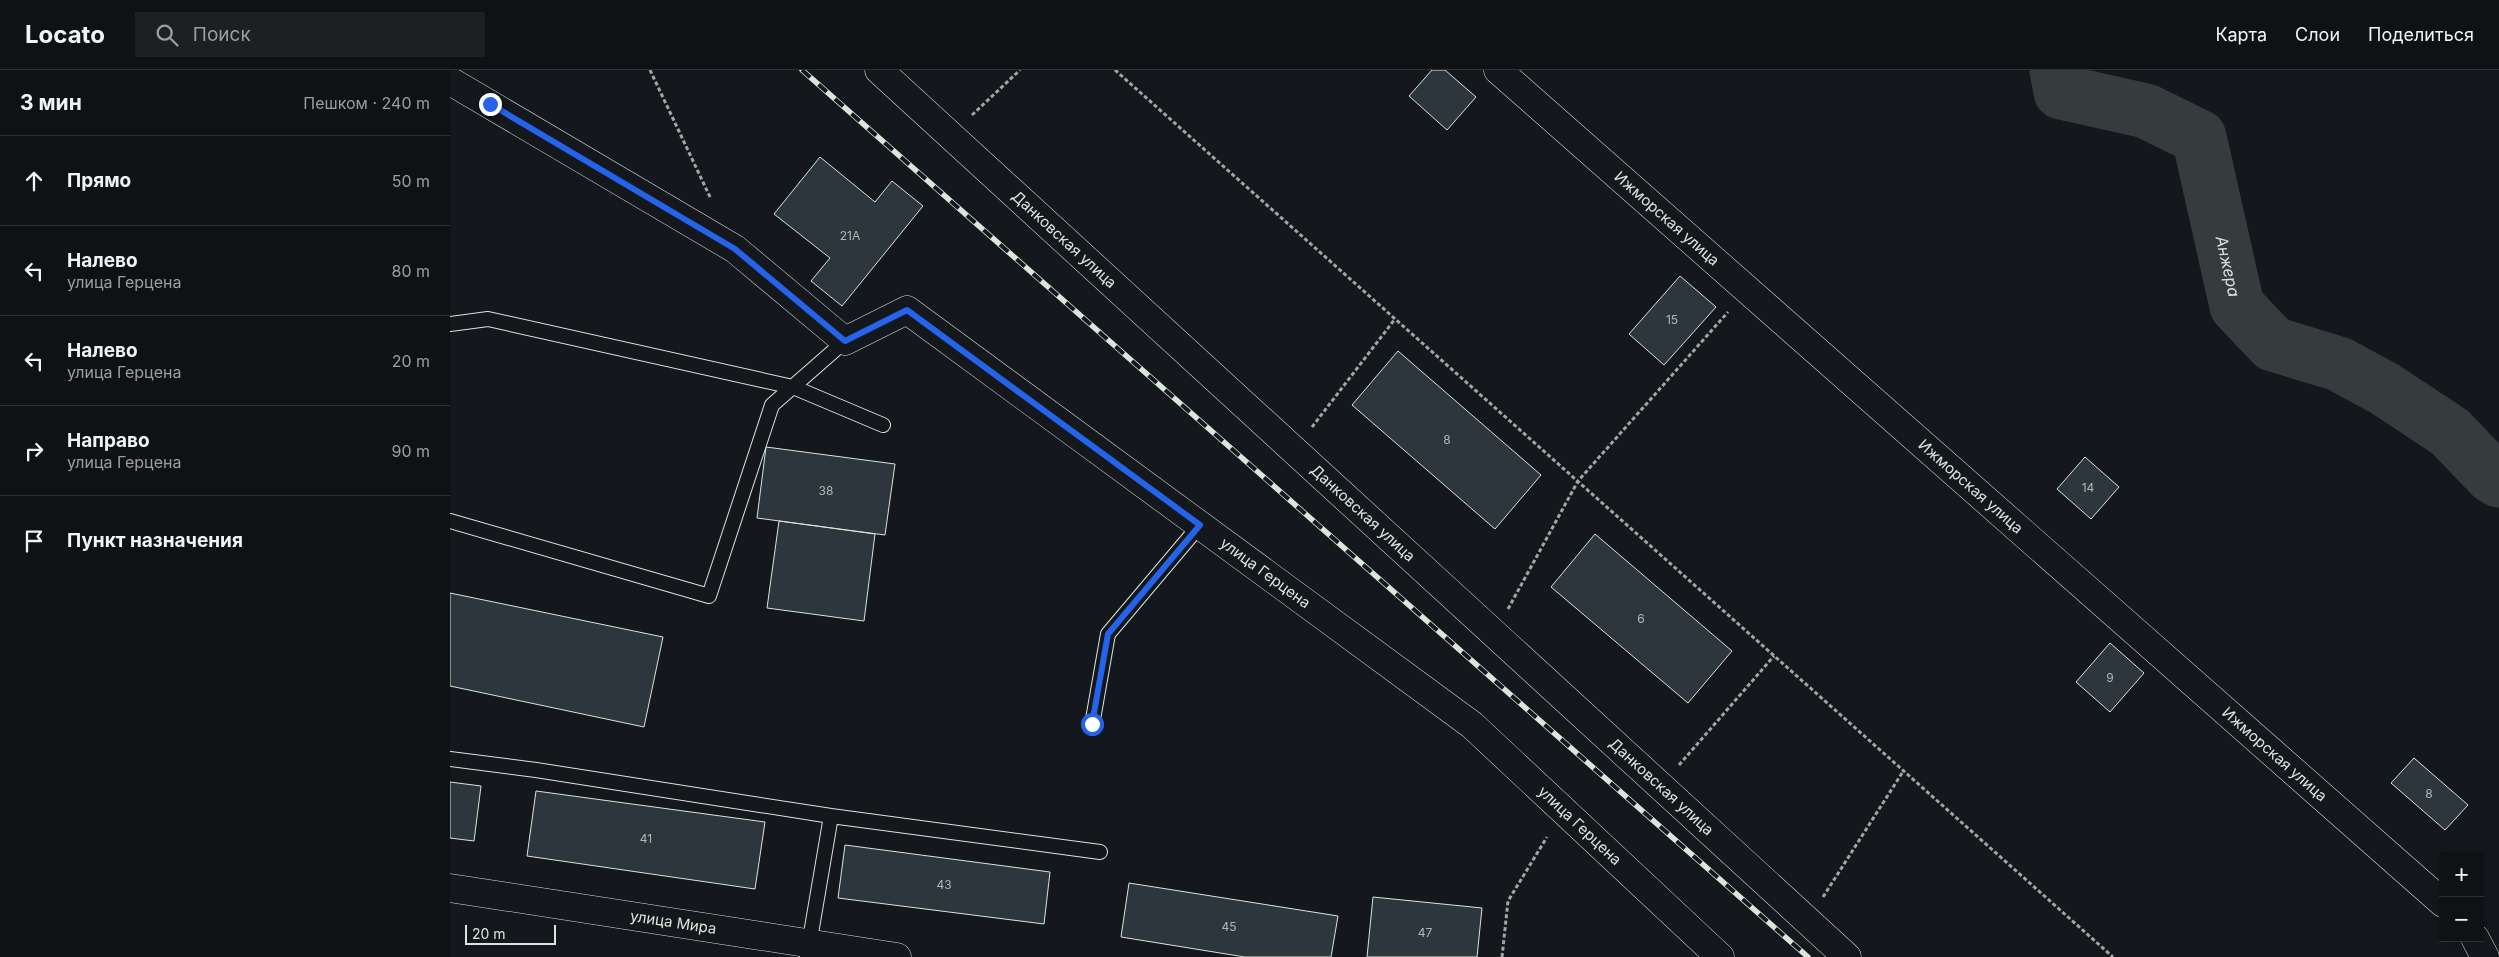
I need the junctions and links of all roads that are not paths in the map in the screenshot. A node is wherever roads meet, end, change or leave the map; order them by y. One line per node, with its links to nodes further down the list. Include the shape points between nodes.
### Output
1 (879, 70): 20 (street, Данковская улица)
2 (1498, 70): 15 (street, Ижморская улица)
3 (450, 81): 5 (street, via 735,249)
4 (450, 324): 6 (lane, via 488,319)
5 (845, 341): 6 (lane); 9 (street, улица Герцена, via 907,310)
6 (792, 387): 7 (lane); 8 (lane, via 772,405 709,596)
7 (883, 425)
8 (450, 521)
9 (1200, 525): 10 (lane, via 1108,634); 19 (street, улица Герцена, via 1472,725)
10 (1092, 724)
11 (450, 759): 12 (lane)
12 (831, 816): 13 (lane); 17 (lane)
13 (1100, 852)
14 (450, 888): 17 (street, улица Мира)
15 (2439, 899)
16 (2477, 942): 21 (street)
17 (808, 950): 18 (street, улица Мира)
18 (897, 957)
19 (1720, 957)
20 (1847, 957)
21 (2485, 957)

